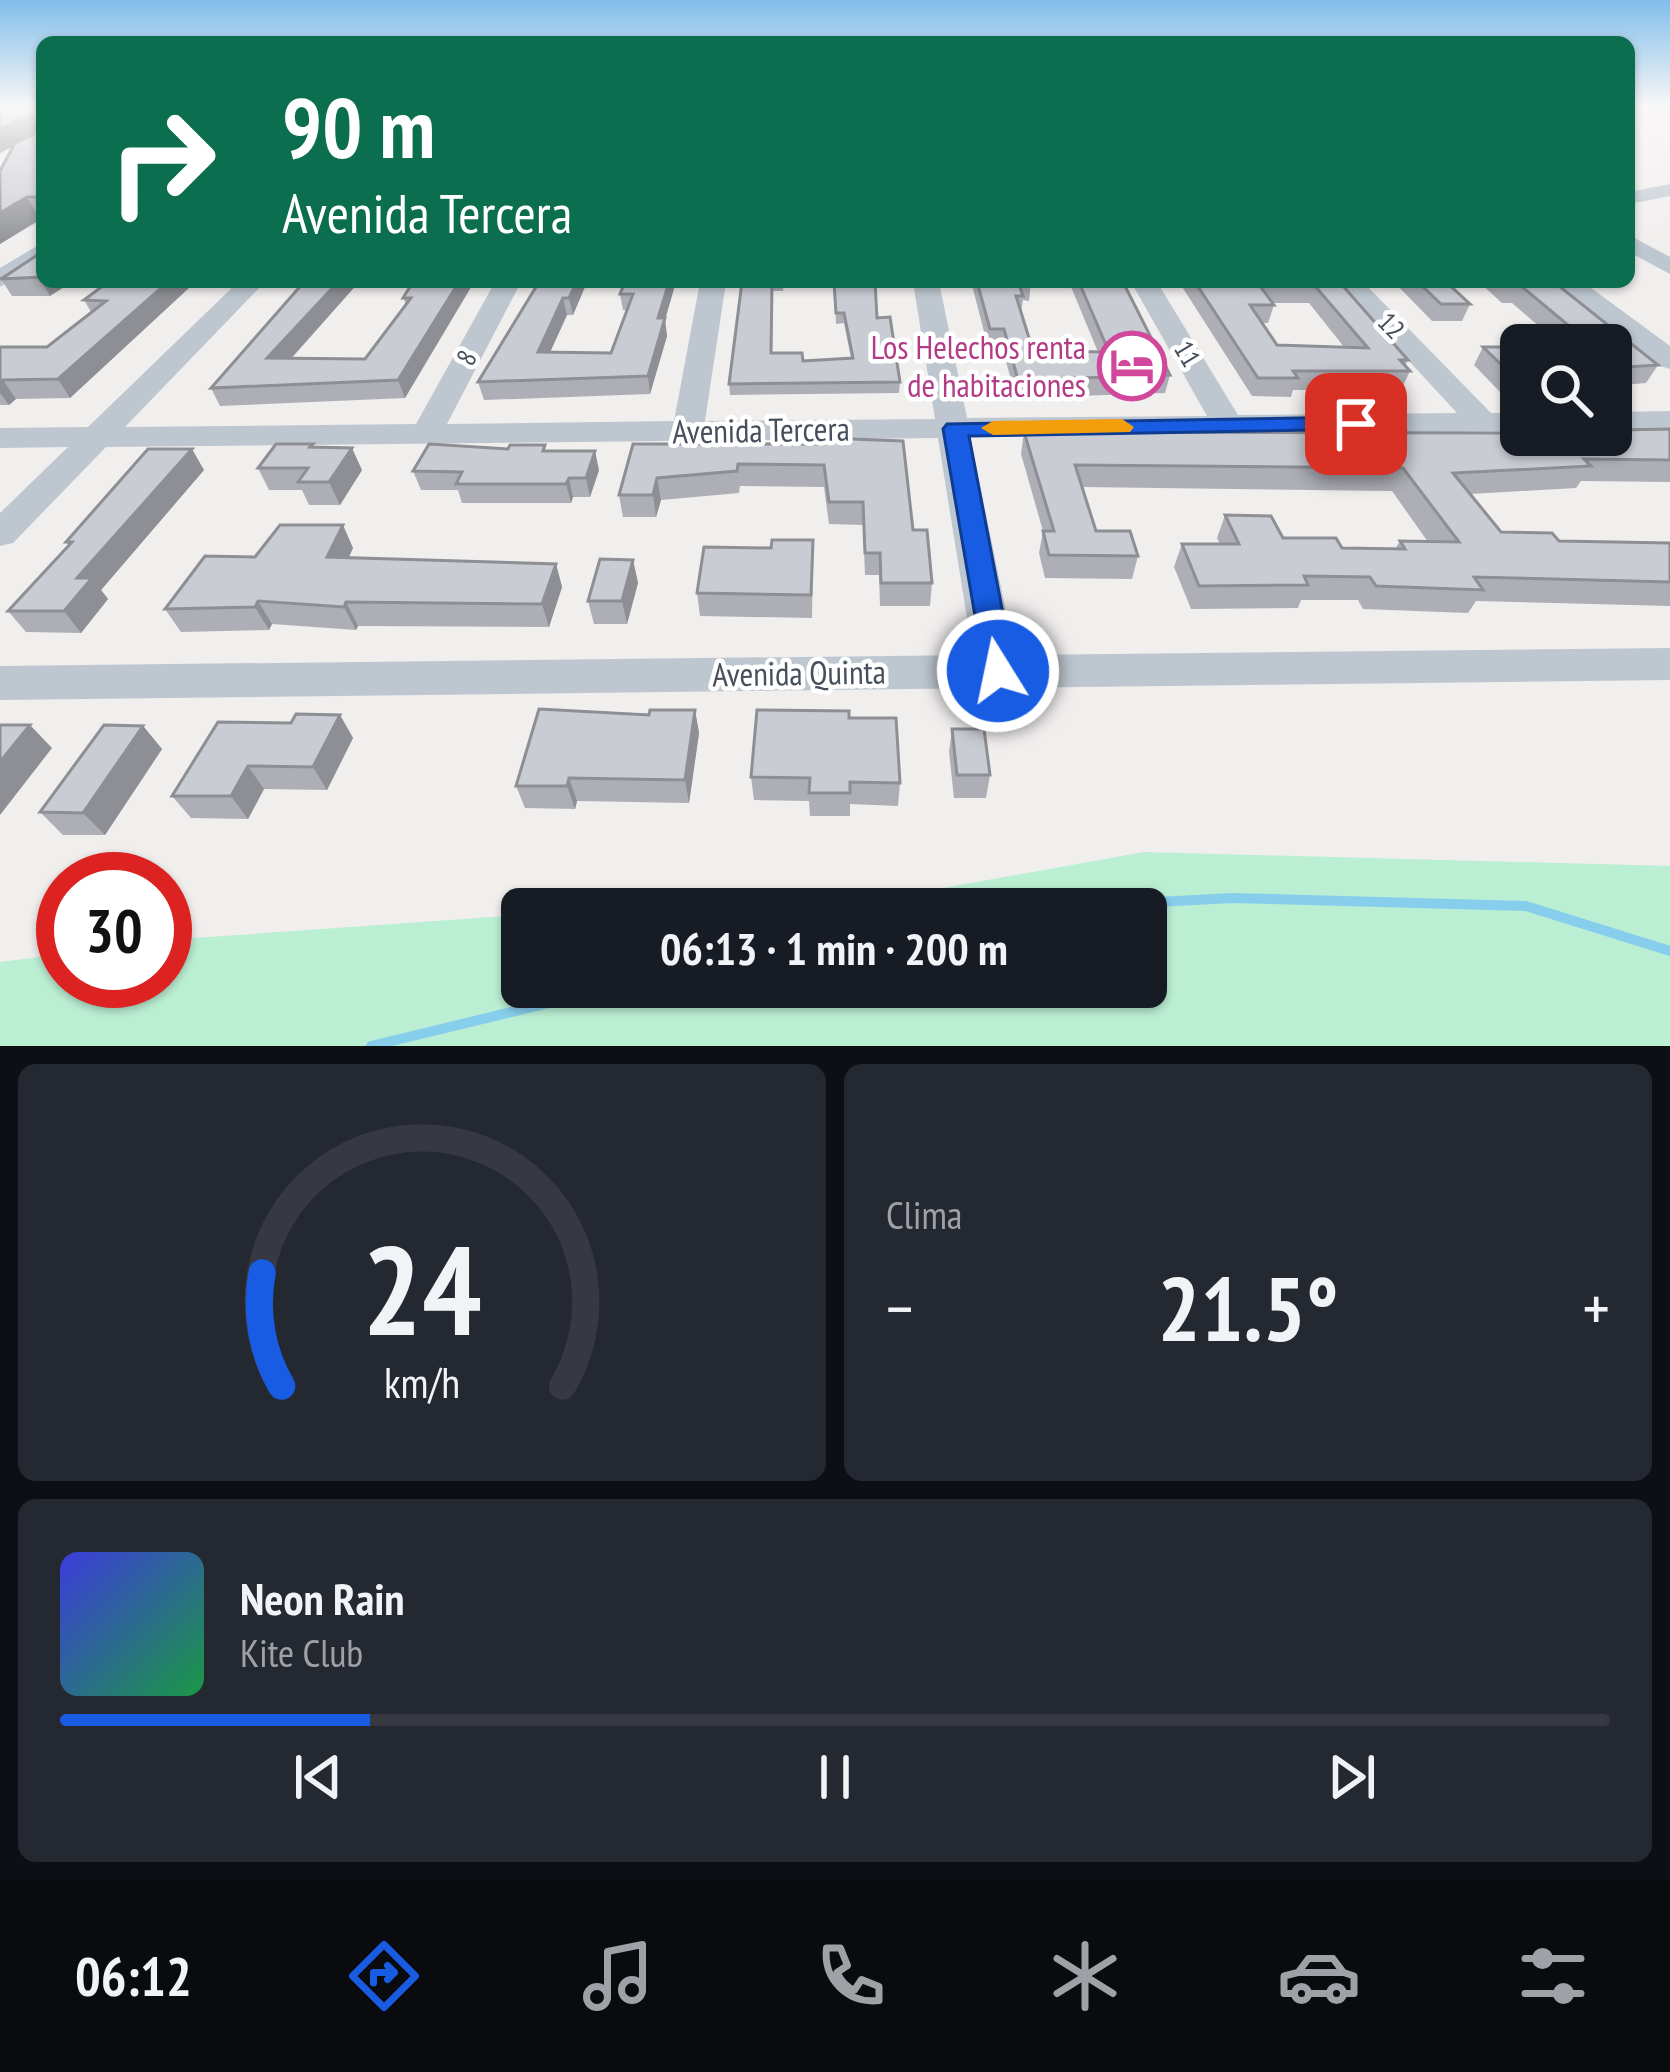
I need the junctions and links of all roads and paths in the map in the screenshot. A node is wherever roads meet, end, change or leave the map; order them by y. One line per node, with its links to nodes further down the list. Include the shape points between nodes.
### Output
1 (1670, 190): 2 (street)
2 (1635, 198)
3 (1635, 246): 4 (street)
4 (1670, 246)
5 (1635, 248): 7 (street)
6 (36, 254): 8 (street)
7 (1670, 267)
8 (0, 279)
9 (246, 288): 26 (street)
10 (505, 288): 24 (street, 8)
11 (712, 288): 23 (street)
12 (927, 288): 22 (street)
13 (1148, 288): 21 (street, 11)
14 (1354, 288): 19 (street, 12)
15 (1575, 288): 16 (street)
16 (1670, 360)
17 (1670, 420): 18 (street)
18 (1632, 421)
19 (1483, 423): 20 (street, Avenida Tercera); 21 (street, Avenida Tercera)
20 (1500, 423)
21 (1229, 426): 22 (street, Avenida Tercera)
22 (955, 429): 23 (street, Avenida Tercera); 29 (street)
23 (688, 431): 24 (street, Avenida Tercera)
24 (426, 434): 26 (street, Avenida Tercera)
25 (0, 437): 26 (street, Avenida Tercera)
26 (98, 437): 27 (street)
27 (0, 534)
28 (1670, 664): 29 (street, Avenida Quinta)
29 (998, 671): 30 (street, Avenida Quinta)
30 (0, 683)

